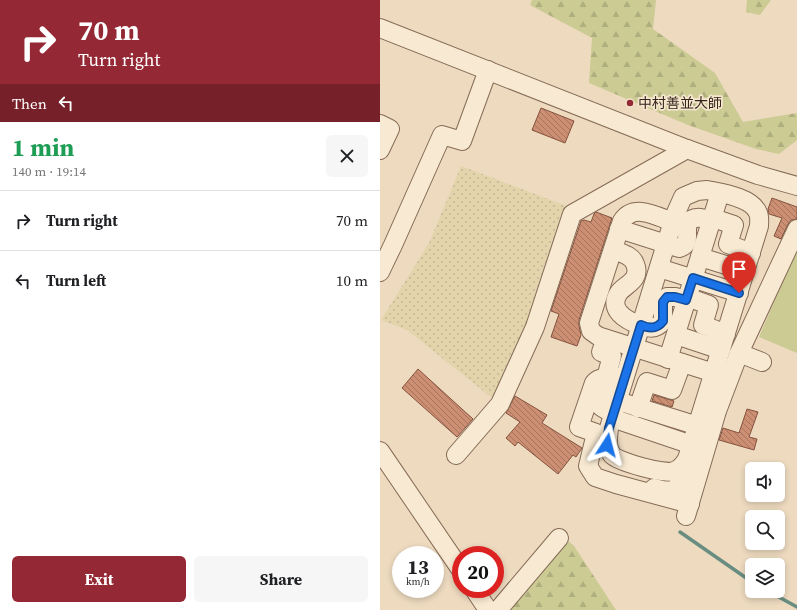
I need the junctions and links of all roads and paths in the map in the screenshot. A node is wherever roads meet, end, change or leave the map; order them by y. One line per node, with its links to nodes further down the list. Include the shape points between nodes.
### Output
1 (380, 28): 2 (street)
2 (488, 70): 4 (street); 16 (street, via 462,141 442,135 393,245)
3 (380, 124): 5 (street, via 390,129)
4 (688, 148): 6 (street, via 758,175); 37 (street, via 572,214 535,327 500,404)
5 (380, 150)
6 (797, 186)
7 (720, 192): 8 (street); 9 (street, via 702,190 683,197); 14 (street, via 743,199 759,213 759,226)
8 (712, 219): 12 (street, via 697,217 690,220 687,244 684,247); 14 (street, via 734,225 728,244); 15 (street)
9 (673, 222): 10 (street, via 641,211 633,212 626,215); 12 (street)
10 (619, 229): 12 (street, via 643,231); 13 (street)
11 (797, 229): 27 (street)
12 (666, 244): 17 (street)
13 (613, 250): 22 (street, via 630,257 636,269 633,280 616,299 618,312 628,320); 24 (street, via 589,324 591,331)
14 (751, 253): 18 (street)
15 (700, 257): 18 (street, via 721,268); 19 (street)
16 (381, 266)
17 (659, 268): 19 (street); 22 (street)
18 (745, 271): 20 (street)
19 (693, 278): 20 (street); 21 (street)
20 (739, 293): 25 (street)
21 (687, 299): 22 (street, via 667,297 663,302 661,324 655,328); 23 (street); 25 (street, via 709,305 703,325)
22 (641, 325): 26 (street)
23 (676, 335): 28 (street); 28 (street)
24 (606, 339): 26 (street); 31 (street, via 602,352 612,356 607,374)
25 (724, 342): 28 (street); 30 (street)
26 (634, 348): 28 (street); 31 (street)
27 (739, 353): 29 (street); 33 (street, via 717,411 688,510 595,477 588,466 596,433 579,427 594,382 599,378 606,380 609,387 607,392 599,397 598,403)
28 (685, 354): 30 (street); 32 (street, via 672,390 647,382)
29 (762, 362)
30 (714, 373): 34 (street)
31 (624, 379): 33 (street)
32 (638, 408): 33 (street); 34 (street)
33 (613, 415): 36 (street, via 648,438); 36 (street, via 607,445 613,455 625,461 673,472 681,468)
34 (698, 426): 36 (street)
35 (380, 451): 39 (street)
36 (690, 452)
37 (456, 455)
38 (558, 538): 42 (street)
39 (452, 557)
40 (480, 598): 41 (street)
41 (488, 610)
42 (498, 610)

